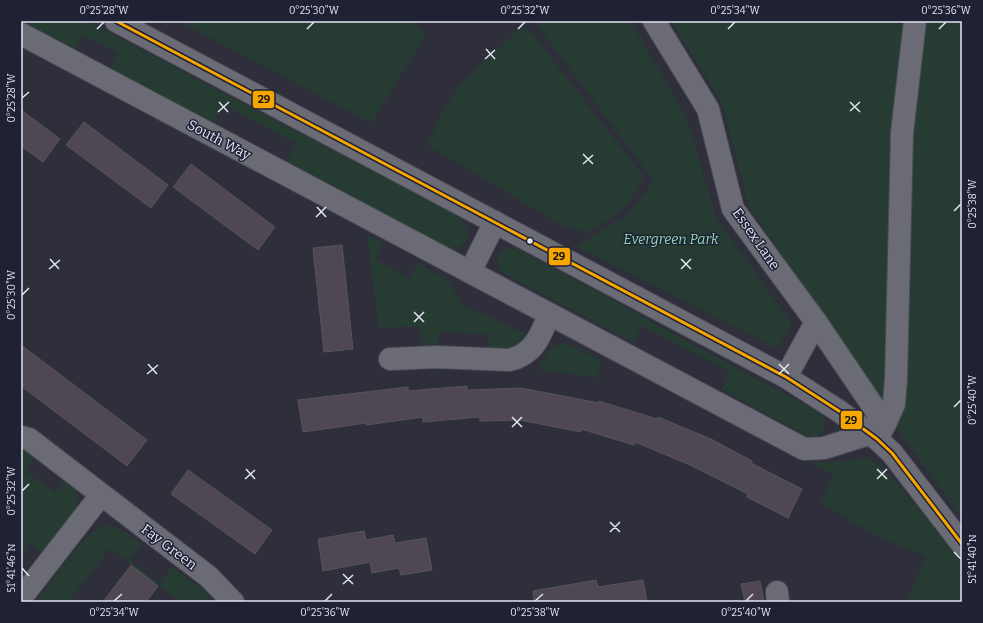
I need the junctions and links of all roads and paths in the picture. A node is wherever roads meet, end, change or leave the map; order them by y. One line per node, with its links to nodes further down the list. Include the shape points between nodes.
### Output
1 (116, 21): 5 (street)
2 (654, 21): 8 (street, Essex Lane, via 708,109 733,209)
3 (915, 21): 12 (street, via 902,132 896,380 894,404)
4 (21, 34): 6 (street, South Way)
5 (495, 222): 6 (street); 10 (street)
6 (470, 272): 7 (street, South Way)
7 (550, 314): 9 (street, via 536,344 520,358); 12 (street, South Way, via 804,449)
8 (816, 322): 10 (street); 12 (street, Essex Lane)
9 (390, 359)
10 (786, 377): 12 (street)
11 (21, 437): 13 (street, Fay Green, via 29,439)
12 (881, 438): 14 (street)
13 (101, 495): 15 (street); 16 (street, Fay Green, via 209,577)
14 (962, 544)
15 (21, 598)
16 (233, 602)

